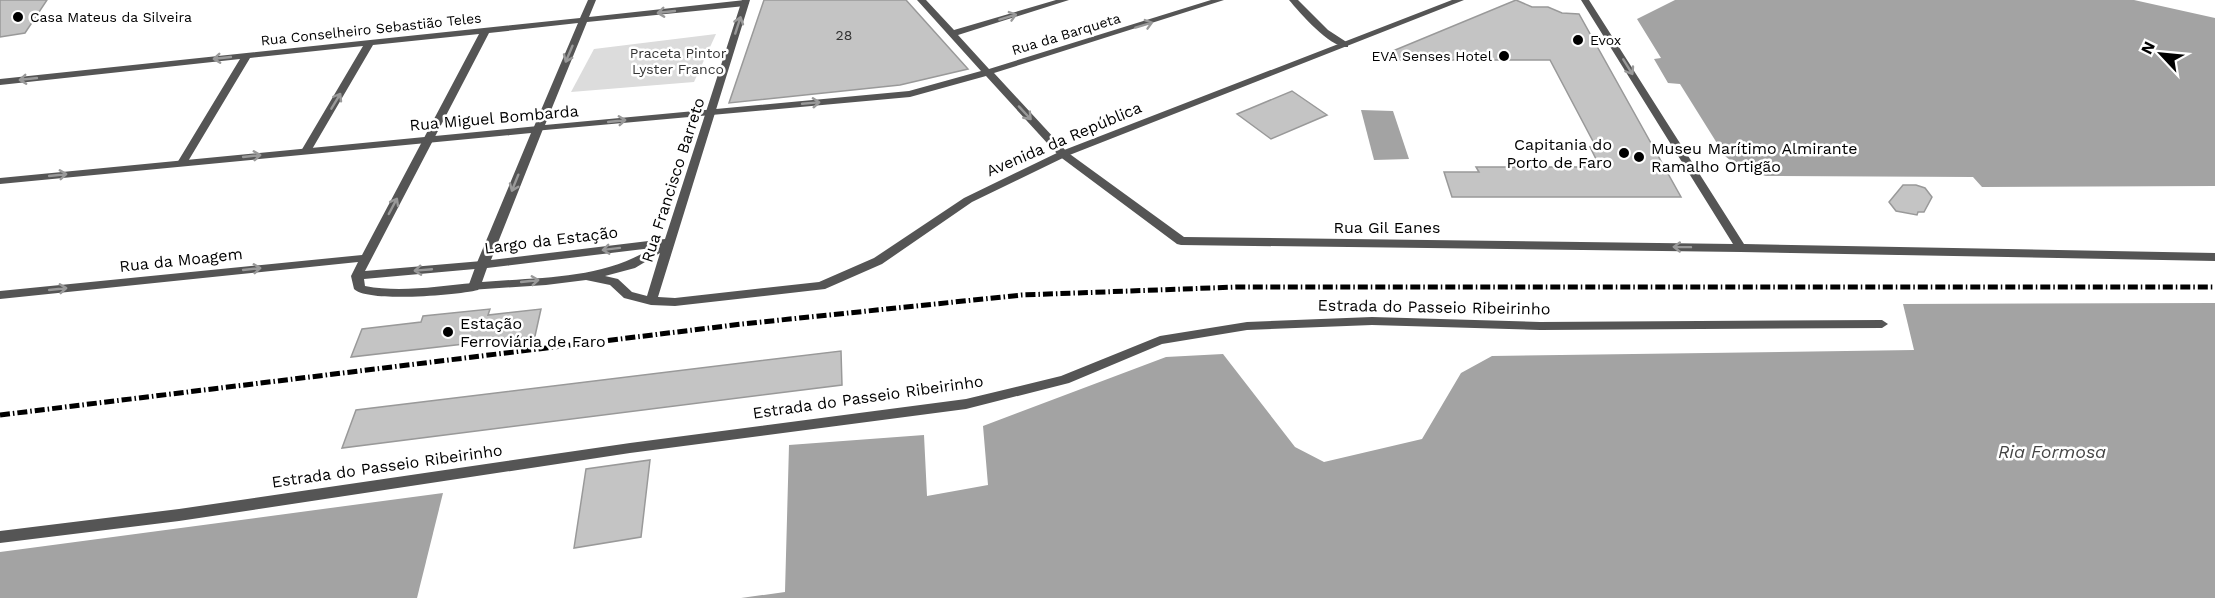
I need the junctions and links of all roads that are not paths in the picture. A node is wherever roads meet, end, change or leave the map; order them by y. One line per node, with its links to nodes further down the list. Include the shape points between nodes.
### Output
1 (592, 0): 9 (street)
2 (921, 0): 11 (street, Rua Gil Eanes)
3 (1065, 0): 11 (street, one-way to 3)
4 (1220, 0): 15 (street, Rua da Barqueta, one-way to 4)
5 (1293, 0): 13 (street, via 1325,32)
6 (1460, 0): 13 (street, Avenida da República)
7 (1585, 0): 25 (street, one-way to 25)
8 (746, 2): 9 (street, Rua Conselheiro Sebastião Teles, one-way to 9); 17 (street, Rua Francisco Barreto, one-way to 8)
9 (584, 20): 10 (street, Rua Conselheiro Sebastião Teles); 18 (street, one-way to 18)
10 (485, 31): 12 (street, Rua Conselheiro Sebastião Teles); 19 (street)
11 (952, 34): 15 (street, Rua Gil Eanes)
12 (370, 43): 14 (street, Rua Conselheiro Sebastião Teles); 20 (street, one-way to 12)
13 (1345, 45): 21 (street, Avenida da República)
14 (247, 56): 16 (street, Rua Conselheiro Sebastião Teles, one-way to 16); 22 (street)
15 (988, 72): 17 (street, Rua Miguel Bombarda, one-way to 15, via 910,94); 21 (street, Rua Gil Eanes, one-way to 21)
16 (0, 82)
17 (711, 112): 18 (street, Rua Miguel Bombarda, one-way to 17); 24 (street, Rua Francisco Barreto)
18 (538, 129): 19 (street, Rua Miguel Bombarda); 28 (street, one-way to 28)
19 (429, 139): 20 (street, Rua Miguel Bombarda); 27 (street, one-way to 19)
20 (306, 151): 22 (street, Rua Miguel Bombarda, one-way to 20)
21 (1063, 154): 25 (street, Rua Gil Eanes, one-way to 21, via 1181,242); 33 (street, Avenida da República, via 968,200 879,261 821,286 675,302)
22 (182, 163): 23 (street, Rua Miguel Bombarda, one-way to 22)
23 (0, 181)
24 (669, 242): 28 (street, Largo da Estação, one-way to 28); 30 (street, via 618,270); 33 (street, Rua Francisco Barreto)
25 (1741, 248): 26 (street, Rua Gil Eanes)
26 (2215, 257)
27 (365, 258): 29 (street); 32 (street, Rua da Moagem, one-way to 27)
28 (482, 266): 29 (street, Largo da Estação, one-way to 29); 31 (street)
29 (357, 276): 31 (street, via 360,289 377,293 401,295)
30 (585, 276): 31 (street, one-way to 30); 33 (street, Avenida da República, via 614,282 628,295)
31 (474, 287)
32 (0, 296)
33 (651, 301)
34 (1882, 324): 35 (street, Estrada do Passeio Ribeirinho, via 1540,326 1372,321 1247,326 1160,340 1064,380 966,404)
35 (0, 537)

